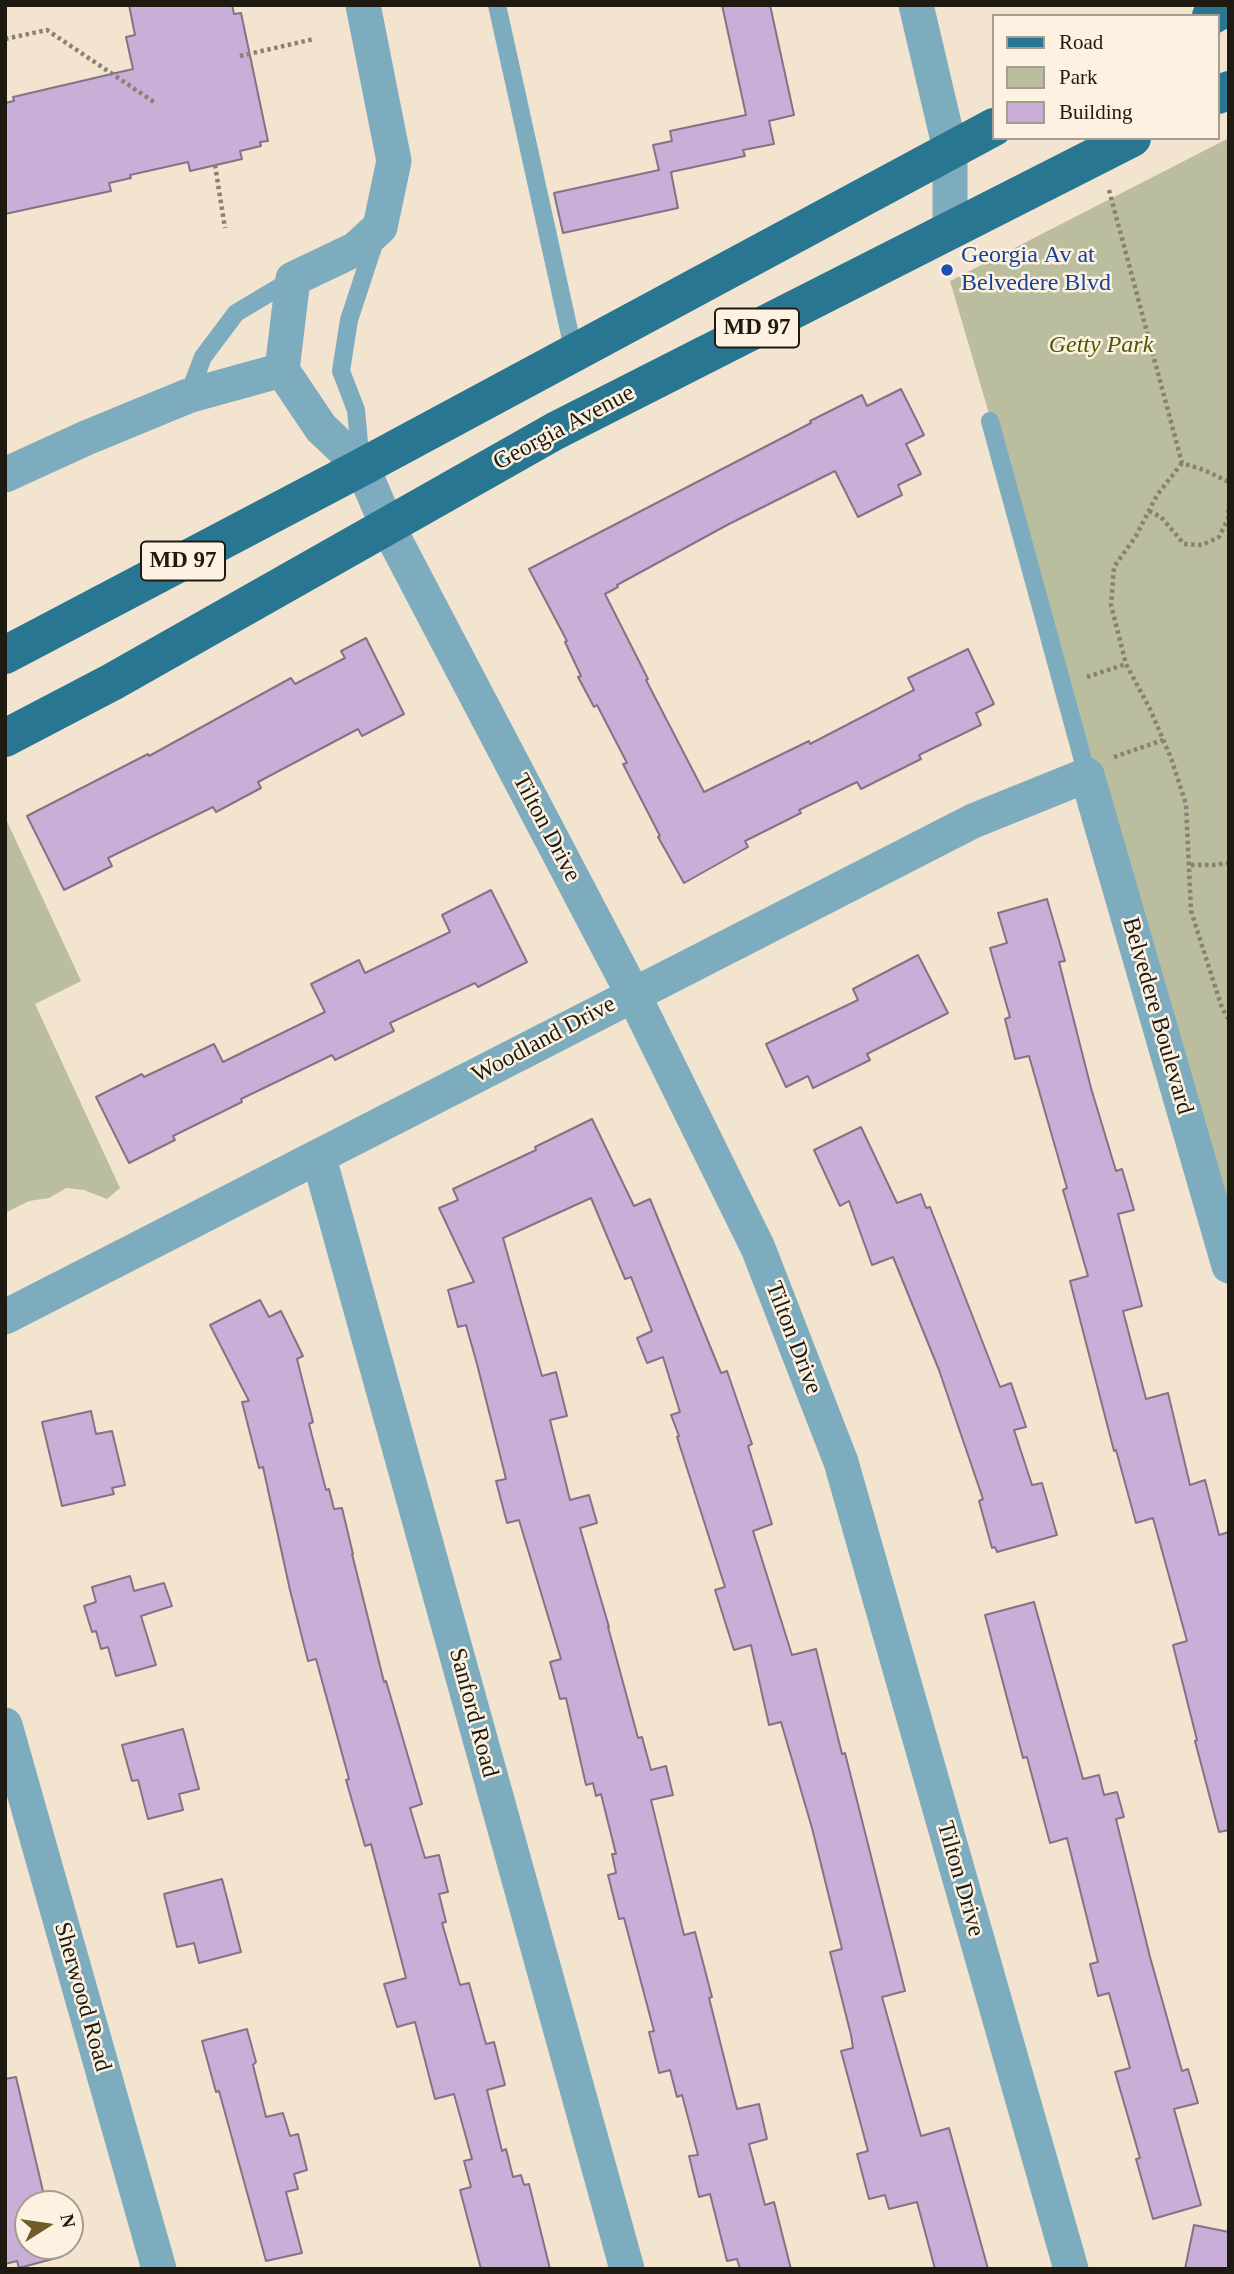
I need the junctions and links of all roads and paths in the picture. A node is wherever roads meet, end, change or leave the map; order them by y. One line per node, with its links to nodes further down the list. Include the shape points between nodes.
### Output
1 (363, 5): 13 (street, via 394,161)
2 (497, 5): 17 (lane)
3 (916, 5): 10 (street)
4 (5, 39): 7 (path, via 47,30)
5 (314, 39): 6 (path)
6 (240, 56)
7 (154, 102)
8 (992, 128): 10 (main road, MD 97)
9 (1128, 140): 15 (main road, Georgia Avenue / MD 97)
10 (950, 149): 15 (street); 17 (main road, MD 97)
11 (215, 165): 14 (path)
12 (1108, 190): 21 (path)
13 (380, 227): 16 (street, via 356,249); 22 (lane, via 348,320 341,371 356,410)
14 (225, 228)
15 (950, 230): 27 (main road, Georgia Avenue / MD 97, via 555,431)
16 (293, 279): 18 (street); 19 (lane, via 236,313 202,357)
17 (573, 353): 22 (main road, MD 97)
18 (282, 370): 19 (street); 22 (street, via 321,428)
19 (188, 396): 23 (street)
20 (990, 421): 30 (lane)
21 (1182, 463): 24 (path); 26 (path)
22 (362, 467): 27 (street, Tilton Drive); 28 (main road, MD 97)
23 (5, 475)
24 (1229, 482)
25 (1229, 504): 26 (path, via 1219,537 1202,545 1184,544 1161,517)
26 (1149, 511): 29 (path, via 1114,567 1111,605)
27 (388, 527): 31 (main road, Georgia Avenue / MD 97); 36 (street, Tilton Drive)
28 (5, 654)
29 (1126, 664): 30 (path); 32 (path)
30 (1062, 685): 33 (lane)
31 (5, 738)
32 (1163, 740): 33 (path); 35 (path, via 1186,804)
33 (1096, 768): 36 (street, Woodland Drive, via 973,821); 39 (street, Belvedere Boulevard)
34 (1229, 863): 35 (path)
35 (1191, 865): 37 (path, via 1191,911)
36 (633, 994): 38 (street, Woodland Drive); 44 (street, Tilton Drive, via 758,1248 841,1462)
37 (1229, 1020)
38 (319, 1158): 40 (street, Woodland Drive); 43 (street, Sanford Road)
39 (1228, 1260)
40 (5, 1317)
41 (5, 1725): 42 (street, Sherwood Road)
42 (159, 2269)
43 (627, 2269)
44 (1071, 2269)

